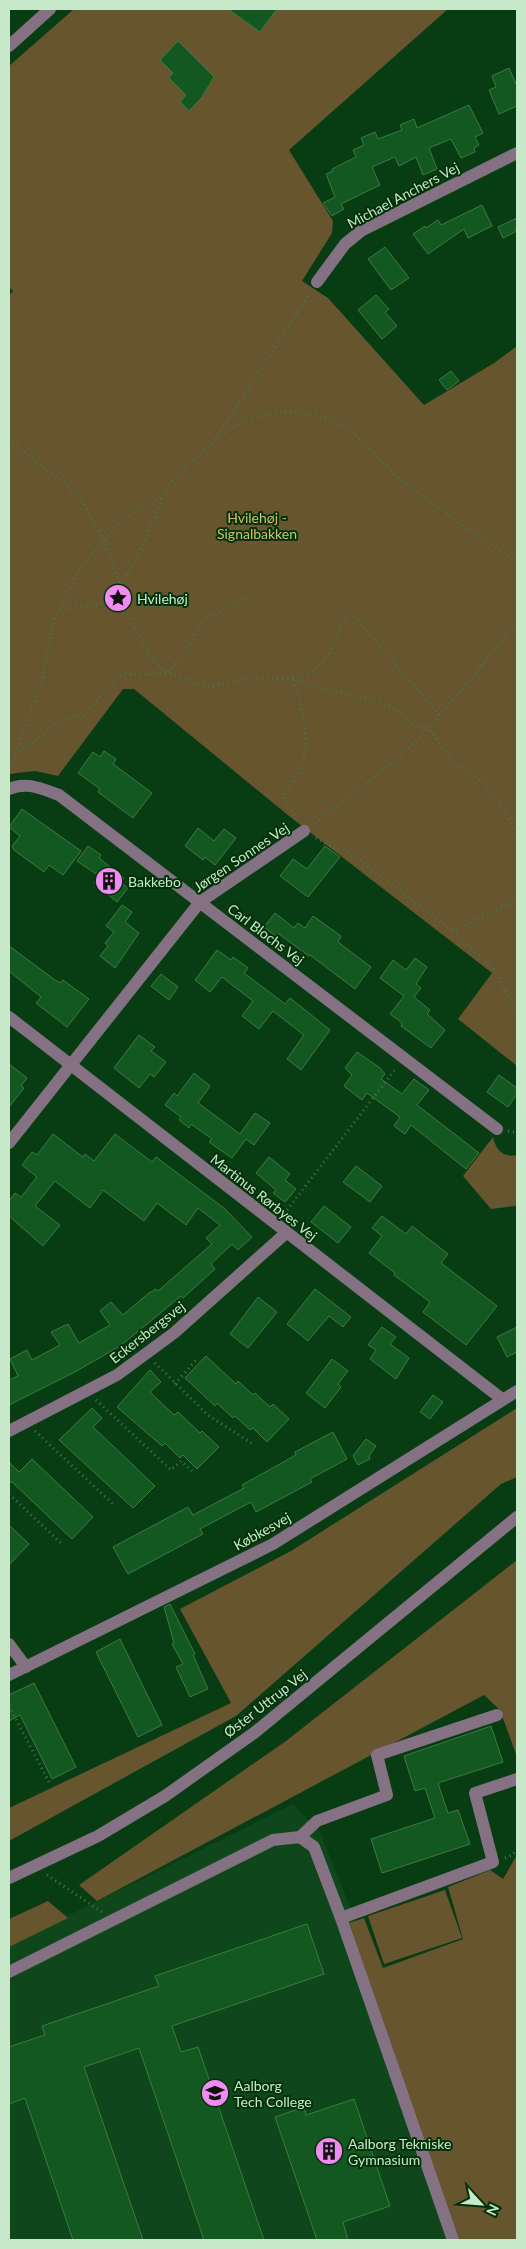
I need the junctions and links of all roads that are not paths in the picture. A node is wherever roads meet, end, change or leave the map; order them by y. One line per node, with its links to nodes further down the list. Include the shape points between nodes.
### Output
1 (50, 9): 2 (street)
2 (9, 46)
3 (517, 152): 4 (street, Michael Anchers Vej, via 361,231 344,244)
4 (317, 282)
5 (9, 789): 7 (street, Carl Blochs Vej, via 18,785 34,786 58,795)
6 (304, 831): 7 (street, Jørgen Sonnes Vej)
7 (200, 902): 9 (street, Jørgen Sonnes Vej); 10 (street, Carl Blochs Vej)
8 (9, 1017): 9 (street, Martinus Rørbyes Vej)
9 (70, 1065): 11 (street, Jørgen Sonnes Vej); 12 (street, Martinus Rørbyes Vej)
10 (497, 1128)
11 (9, 1143)
12 (281, 1229): 14 (street, Martinus Rørbyes Vej); 15 (street, Eckersbergsvej, via 174,1333 117,1375)
13 (517, 1391): 14 (street, Købkesvej)
14 (502, 1399): 18 (street, Købkesvej, via 273,1544)
15 (9, 1431)
16 (517, 1517): 23 (street, Øster Uttrup Vej, via 254,1733 165,1796 98,1836)
17 (9, 1644): 18 (street)
18 (26, 1667): 19 (street, Købkesvej)
19 (9, 1675)
20 (497, 1715): 22 (street, via 377,1754 387,1795 317,1821)
21 (517, 1779): 24 (street, via 475,1793 493,1862)
22 (300, 1837): 24 (street, via 314,1847); 25 (street, via 272,1840)
23 (9, 1878)
24 (341, 1918): 26 (street)
25 (9, 1972)
26 (453, 2240)

